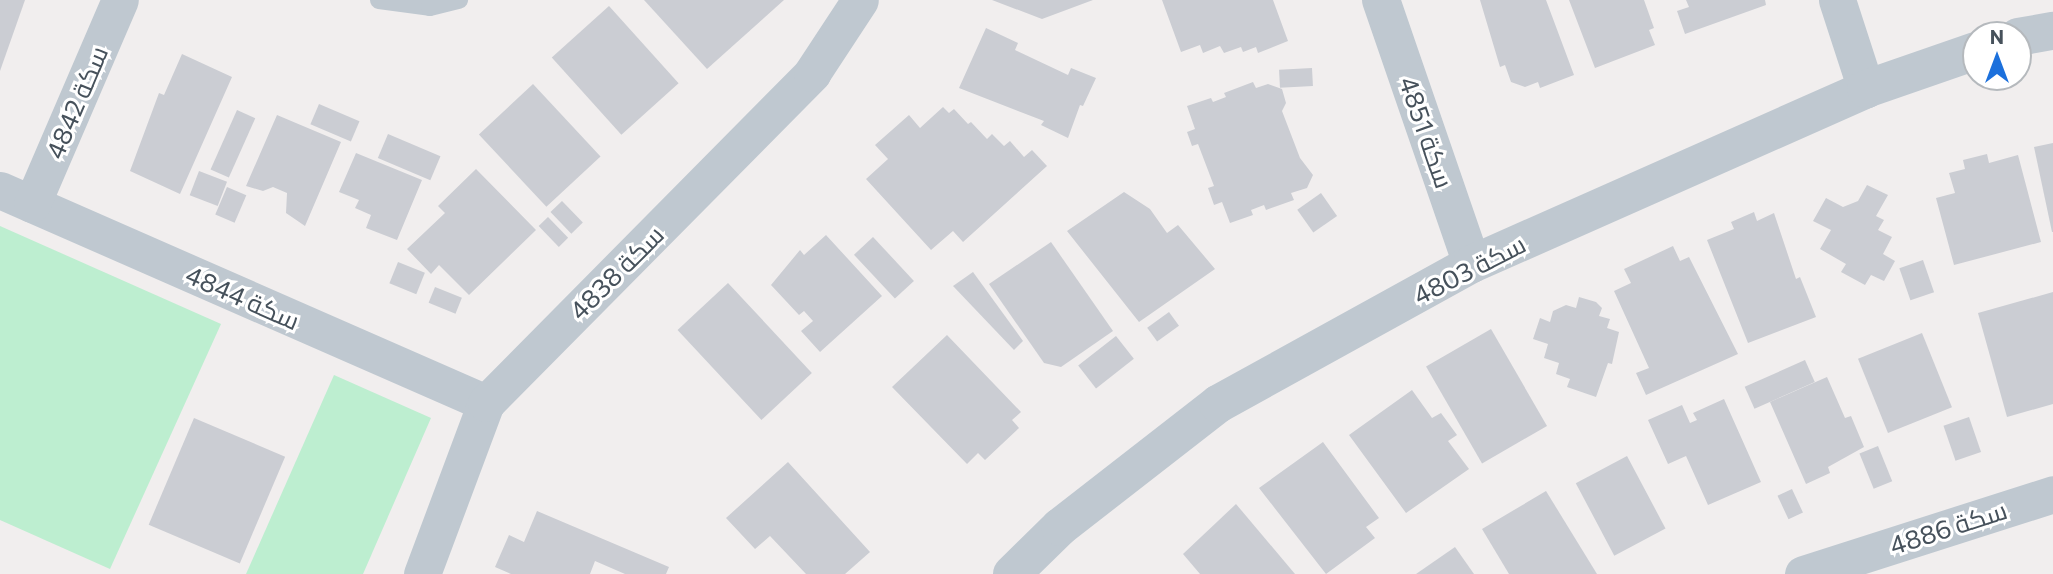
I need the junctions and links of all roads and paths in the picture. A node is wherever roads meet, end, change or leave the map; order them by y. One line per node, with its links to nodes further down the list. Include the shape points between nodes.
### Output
1 (120, 0): 11 (street, سكة 4842)
2 (379, 0): 3 (lane, via 430,7)
3 (459, 0)
4 (860, 0): 13 (street, سكة 4838, via 812,73)
5 (1381, 0): 12 (street, سكة 4851)
6 (1837, 0): 10 (street)
7 (2053, 32): 8 (street)
8 (2032, 35)
9 (1962, 56): 10 (street, سكة 4803)
10 (1866, 89): 12 (street, سكة 4803)
11 (16, 197): 13 (street, سكة 4844)
12 (1472, 264): 16 (street, سكة 4803, via 1218,404 1060,527)
13 (486, 403): 15 (street, سكة 4838)
14 (2053, 494): 17 (street, سكة 4886)
15 (422, 574)
16 (1012, 574)
17 (1803, 574)

